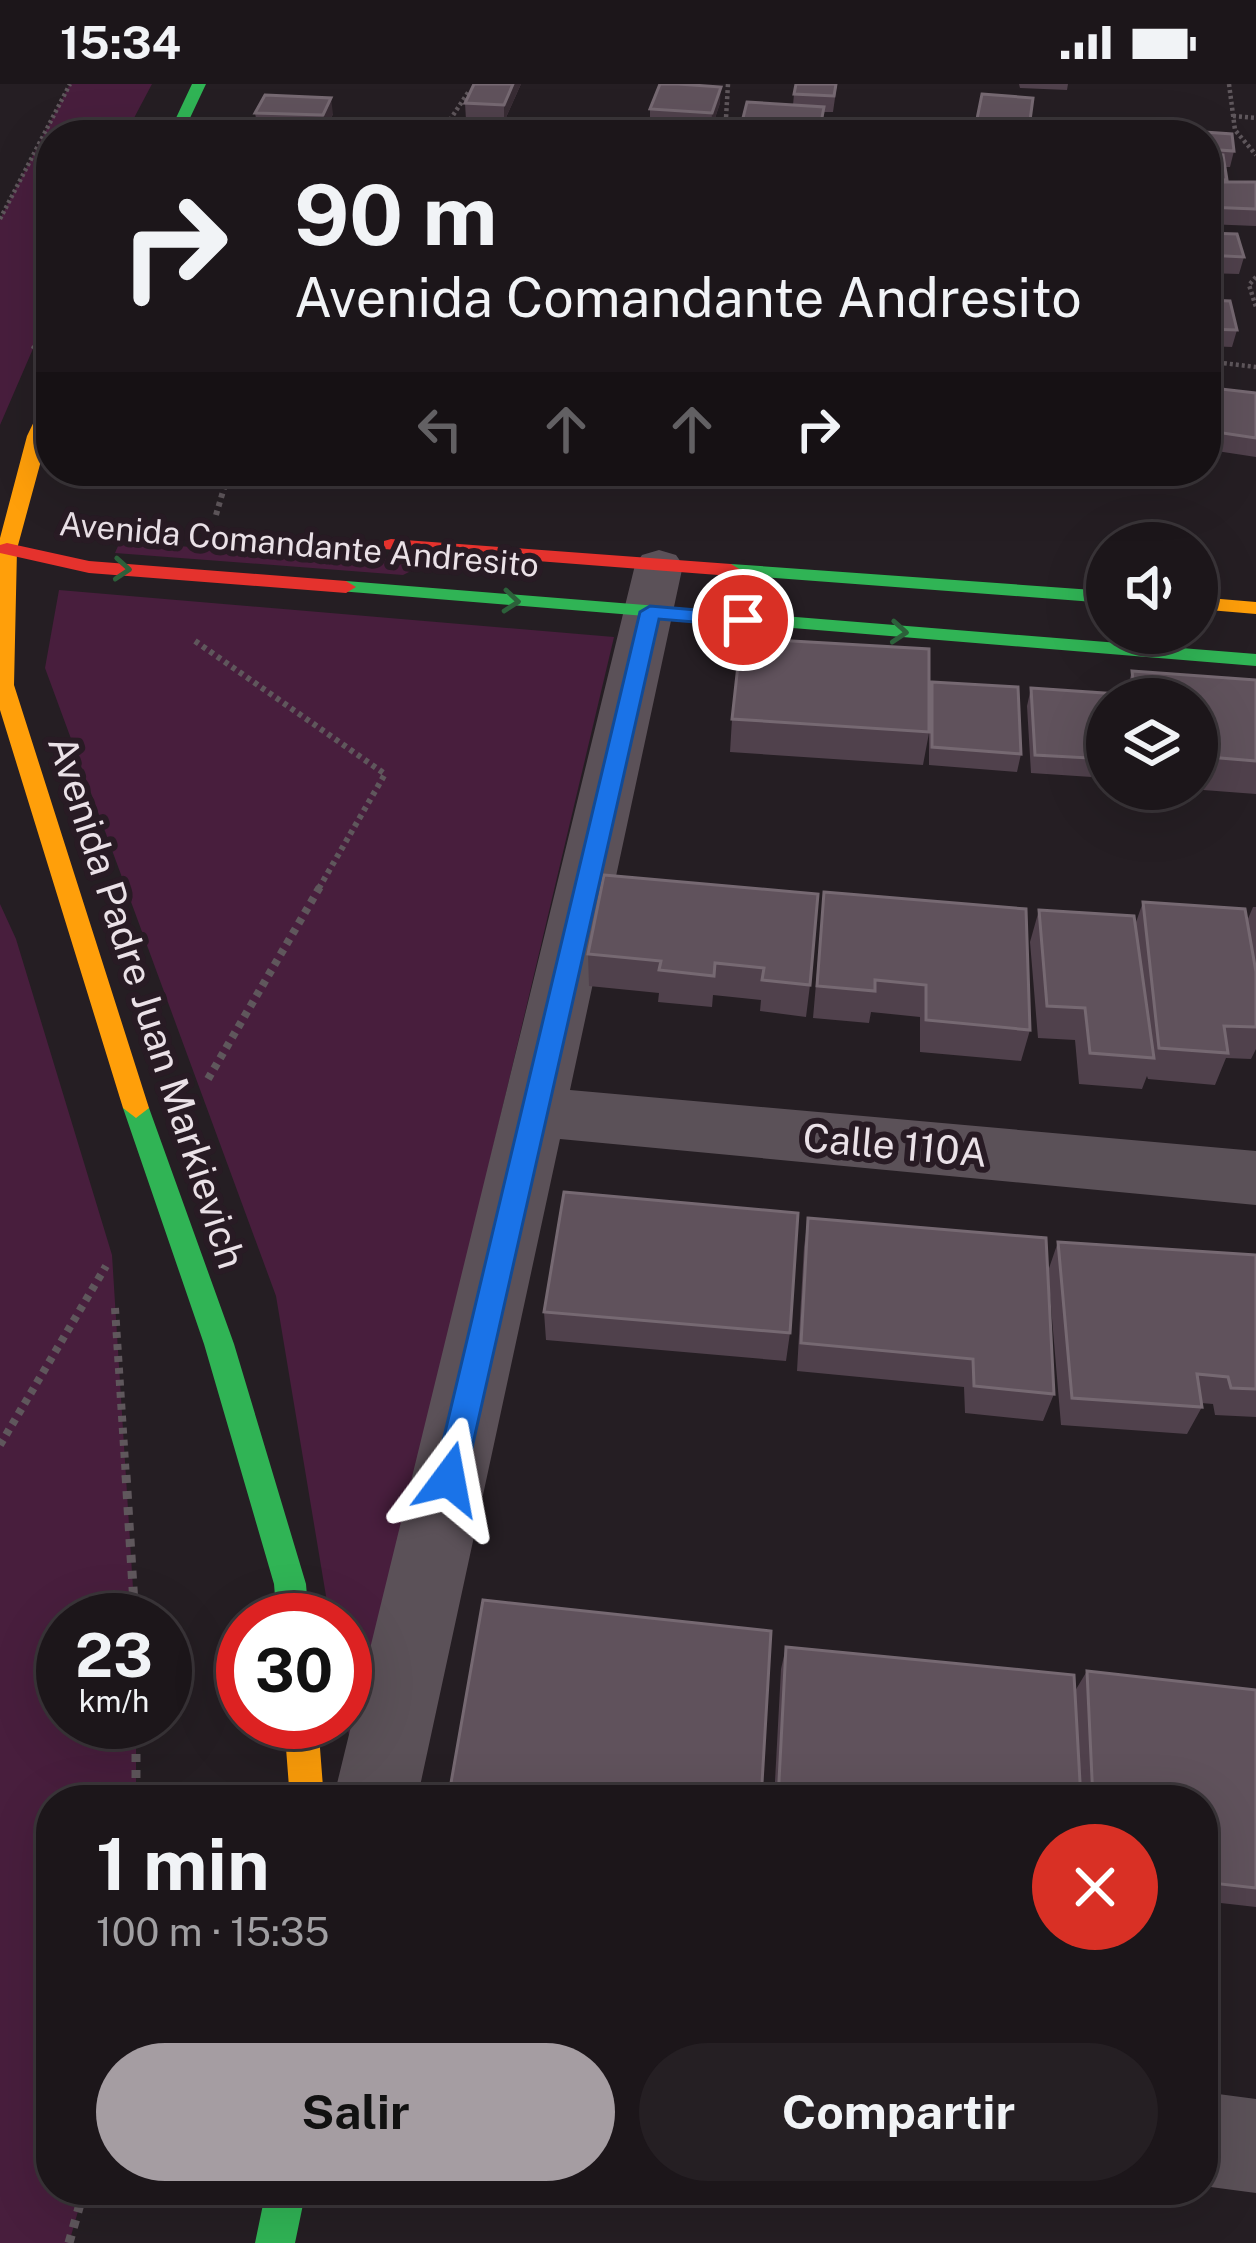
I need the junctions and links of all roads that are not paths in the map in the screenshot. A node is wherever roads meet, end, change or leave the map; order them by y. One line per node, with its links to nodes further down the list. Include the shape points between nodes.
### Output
1 (199, 84): 2 (main road)
2 (182, 120)
3 (36, 436): 6 (main road, Avenida Padre Juan Markievich)
4 (67, 534): 6 (main road, Avenida Comandante Andresito)
5 (352, 543): 7 (main road, Avenida Comandante Andresito)
6 (7, 549): 7 (main road, Avenida Comandante Andresito, one-way to 7, via 88,567); 14 (main road, Avenida Padre Juan Markievich, via 3,685 155,1168 220,1344)
7 (654, 589): 8 (main road, Avenida Comandante Andresito); 11 (main road, Avenida Comandante Andresito, one-way to 11); 12 (street)
8 (1086, 597)
9 (1218, 605): 10 (main road)
10 (1256, 608)
11 (1256, 660)
12 (535, 1112): 13 (street, Calle 110A); 17 (street)
13 (1256, 1178)
14 (291, 1593)
15 (303, 1749): 16 (main road)
16 (306, 1785)
17 (378, 1785)
18 (1218, 2141): 19 (street)
19 (1256, 2146)
20 (283, 2205): 21 (main road)
21 (275, 2243)

